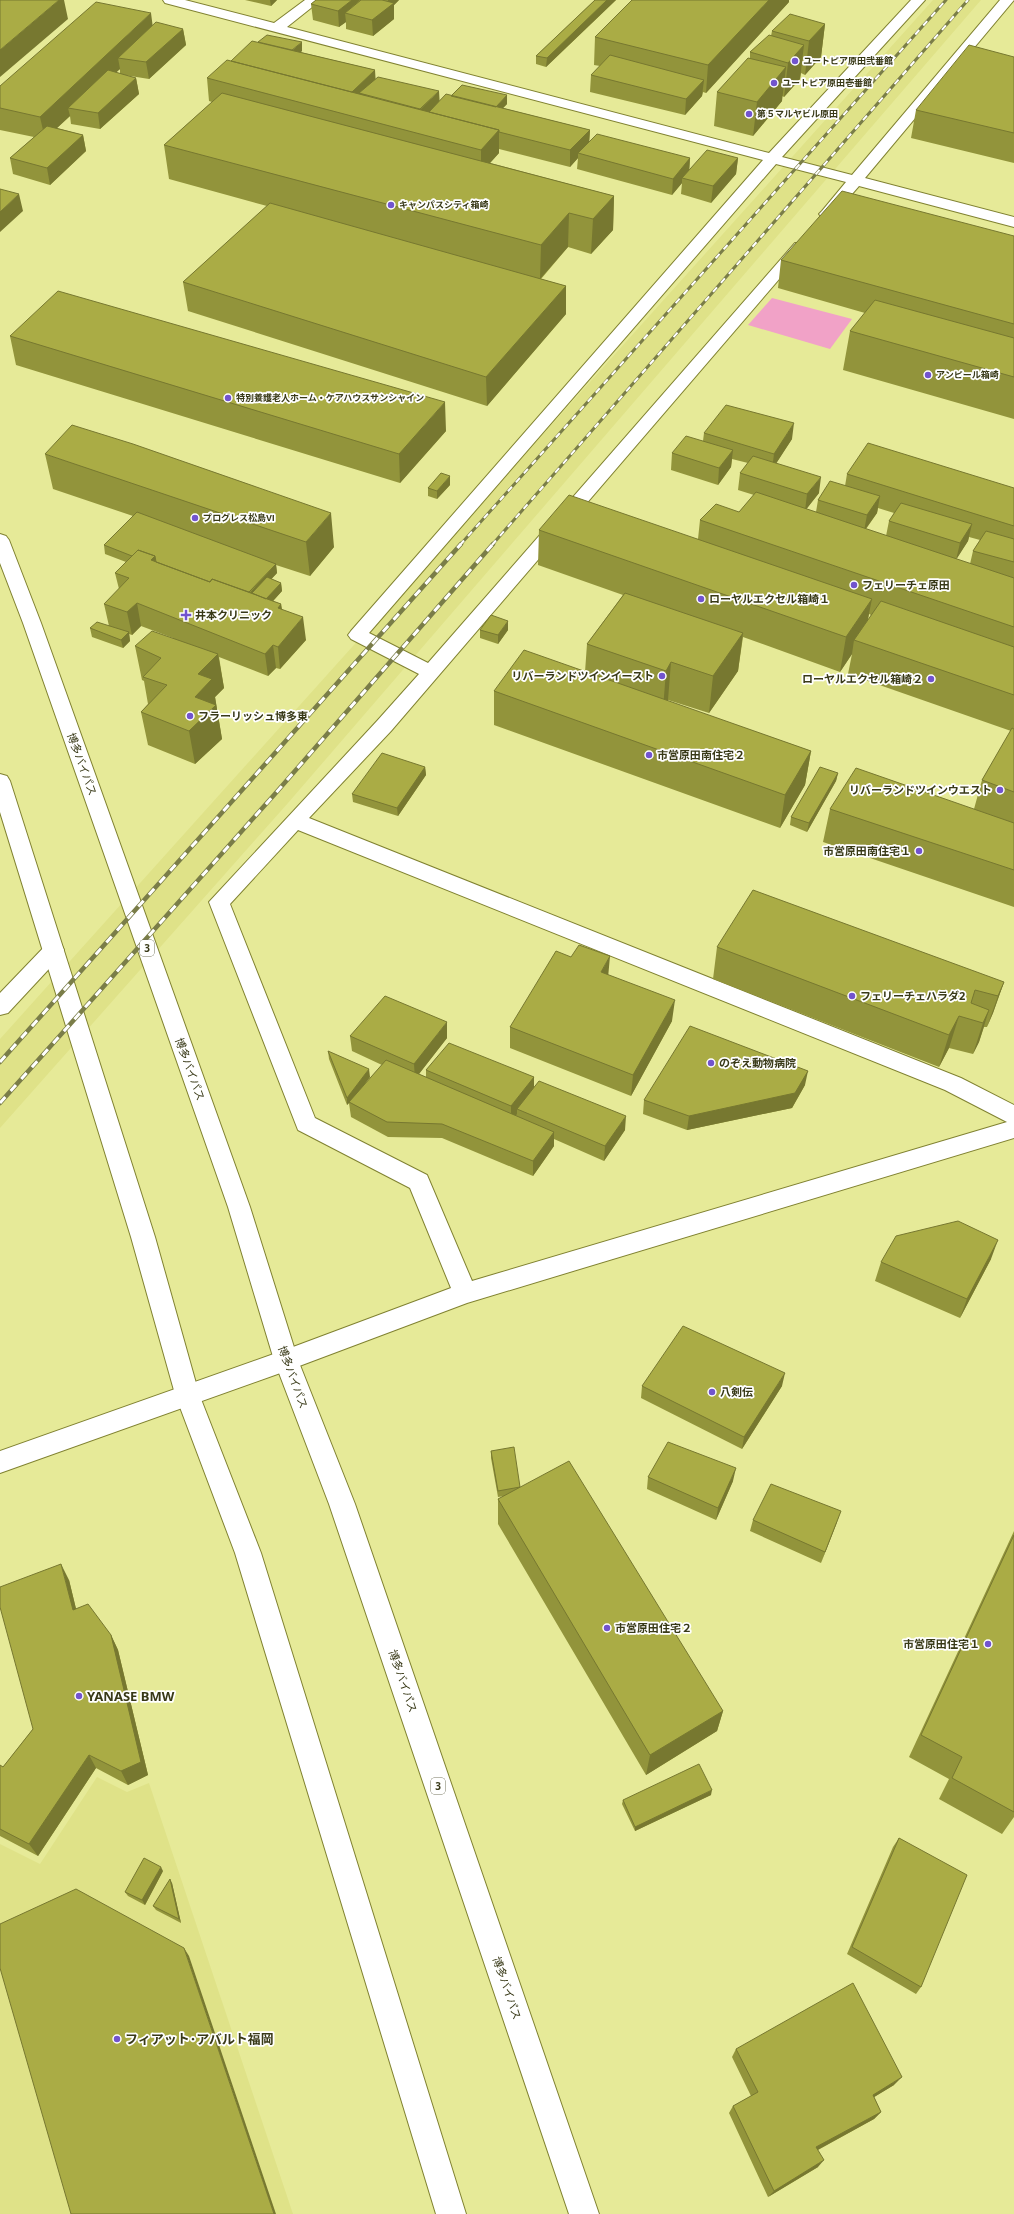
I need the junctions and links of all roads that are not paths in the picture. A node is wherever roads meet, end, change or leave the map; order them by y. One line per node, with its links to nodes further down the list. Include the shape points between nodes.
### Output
1 (170, 0): 5 (main road)
2 (314, 0): 5 (main road)
3 (918, 0): 6 (main road)
4 (1007, 0): 7 (main road)
5 (276, 28): 6 (main road)
6 (772, 159): 7 (main road); 10 (main road, via 357,635)
7 (856, 181): 8 (main road); 10 (main road)
8 (1014, 222)
9 (0, 540): 18 (main road, 博多バイパス / 3, via 35,631 239,1207)
10 (431, 672): 12 (main road)
11 (0, 781): 13 (main road)
12 (296, 821): 15 (main road, via 953,1084); 17 (main road, via 219,902 306,1124 419,1182)
13 (54, 950): 14 (main road); 19 (main road, via 143,1237)
14 (0, 1007)
15 (1014, 1115)
16 (1014, 1129): 17 (main road)
17 (465, 1292): 18 (main road)
18 (286, 1360): 19 (main road); 22 (main road, 博多バイパス / 3, via 342,1504)
19 (187, 1394): 20 (main road); 21 (main road, via 248,1553)
20 (0, 1462)
21 (451, 2214)
22 (584, 2214)

